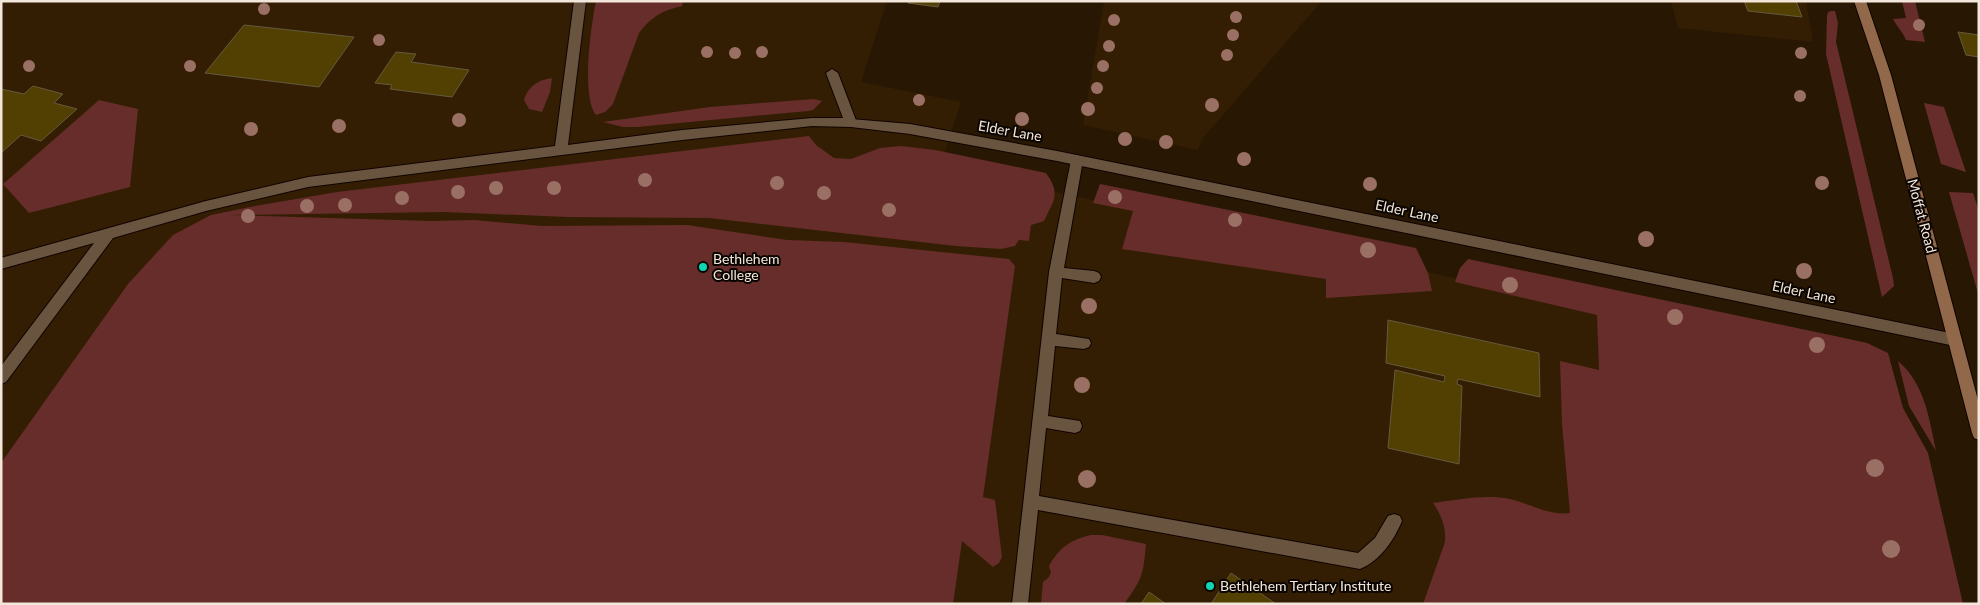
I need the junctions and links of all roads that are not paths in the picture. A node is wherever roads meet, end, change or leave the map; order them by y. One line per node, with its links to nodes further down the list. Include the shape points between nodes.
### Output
1 (580, 1): 5 (street)
2 (1860, 1): 12 (main road, Moffat Road, via 1886,74)
3 (832, 73): 4 (street)
4 (851, 123): 5 (street, Elder Lane, via 812,122 757,127); 6 (street, Elder Lane, via 910,129)
5 (561, 150): 7 (street, Elder Lane, via 308,182)
6 (1078, 160): 9 (street); 12 (street, Elder Lane)
7 (109, 233): 8 (street, Elder Lane); 14 (street)
8 (1, 264)
9 (1056, 272): 10 (street); 11 (street)
10 (1094, 277)
11 (1049, 339): 13 (street); 15 (street)
12 (1955, 340): 17 (main road, Moffat Road)
13 (1084, 344)
14 (1, 378)
15 (1040, 421): 16 (street); 18 (street)
16 (1075, 426)
17 (1979, 433)
18 (1032, 502): 19 (street, via 1360,561 1381,543); 20 (street)
19 (1394, 521)
20 (1020, 604)

